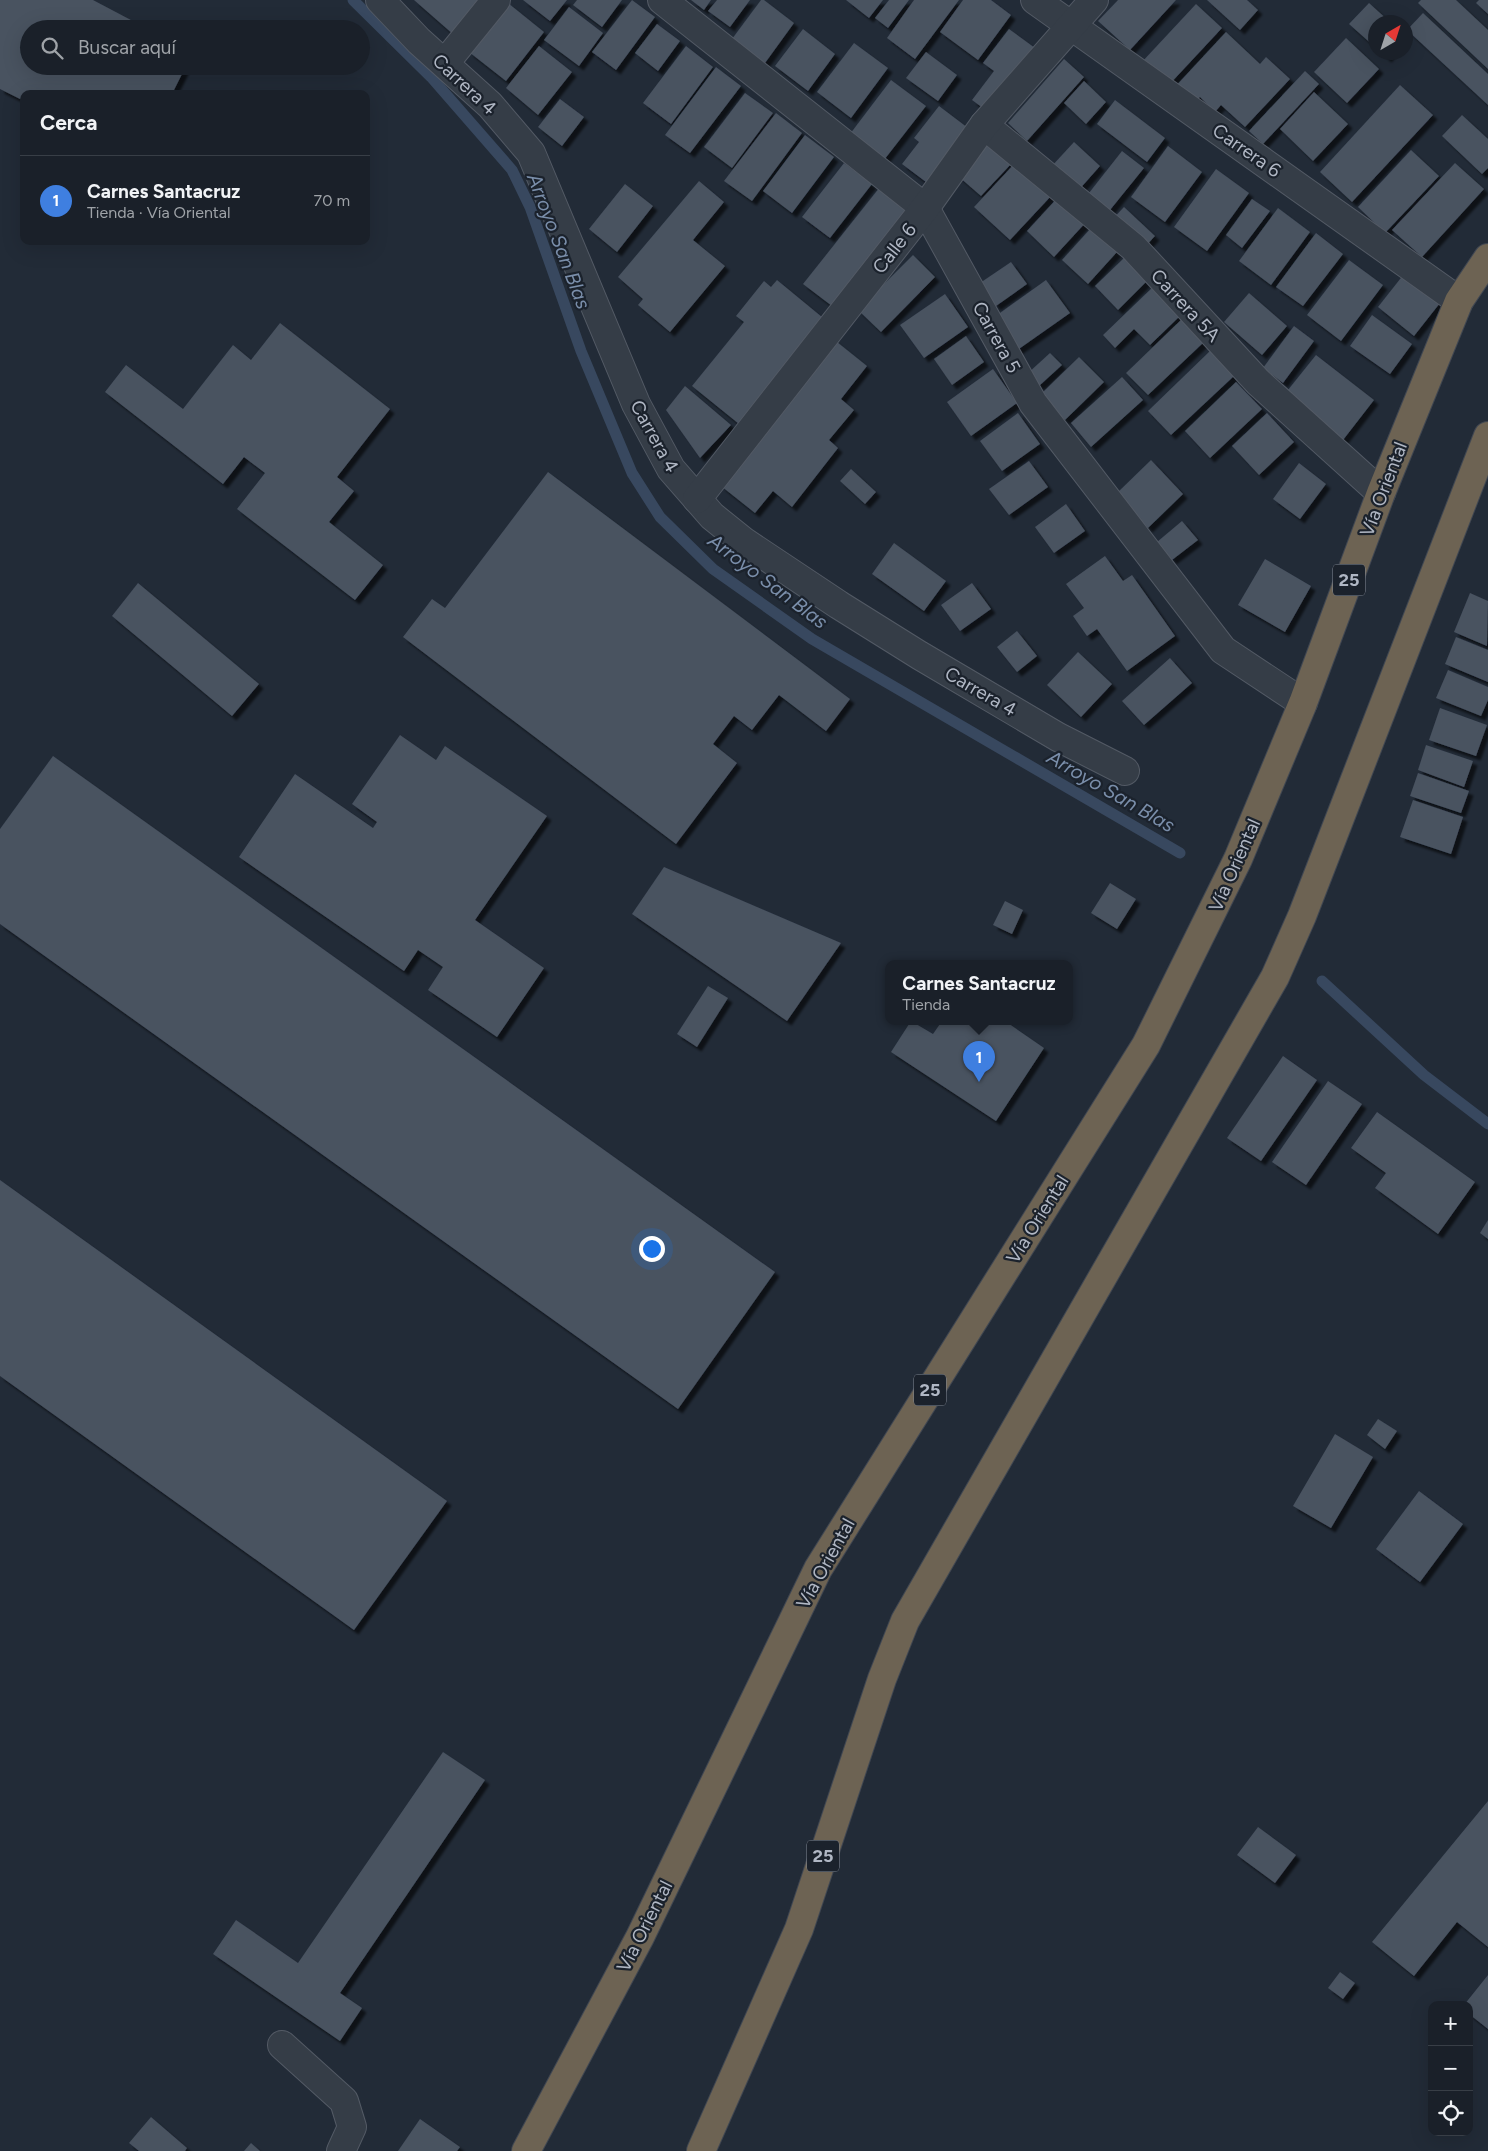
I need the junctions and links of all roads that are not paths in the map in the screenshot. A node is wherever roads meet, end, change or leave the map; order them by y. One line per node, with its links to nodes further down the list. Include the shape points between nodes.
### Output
1 (380, 0): 7 (street, Carrera 4)
2 (496, 0): 7 (street)
3 (662, 0): 9 (street, Carrera 5)
4 (1035, 0): 6 (street, Carrera 6)
5 (1094, 0): 6 (street, Calle 6)
6 (1071, 26): 8 (street, Calle 6); 11 (street, Carrera 6)
7 (445, 63): 14 (street, Carrera 4, via 490,105 531,153 636,404 671,469)
8 (984, 125): 9 (street, Calle 6); 13 (street, Carrera 5A, via 1133,247 1258,382)
9 (925, 208): 14 (street, Calle 6); 15 (street, Carrera 5, via 1033,403 1223,650)
10 (1488, 258): 11 (highway, Vía Oriental / 25)
11 (1459, 301): 13 (highway, Vía Oriental / 25)
12 (1488, 436): 20 (highway, 25, via 1302,916 1274,977 905,1621 882,1679 799,1929)
13 (1381, 493): 15 (highway, Vía Oriental / 25)
14 (697, 499): 16 (street, Carrera 4, via 712,516 744,541 839,605 918,655)
15 (1303, 703): 19 (highway, Vía Oriental / 25, via 1238,859 1146,1045 818,1569 640,1937)
16 (1125, 771)
17 (282, 2046): 18 (street, via 344,2101 352,2127)
18 (341, 2151)
19 (526, 2151)
20 (701, 2151)

